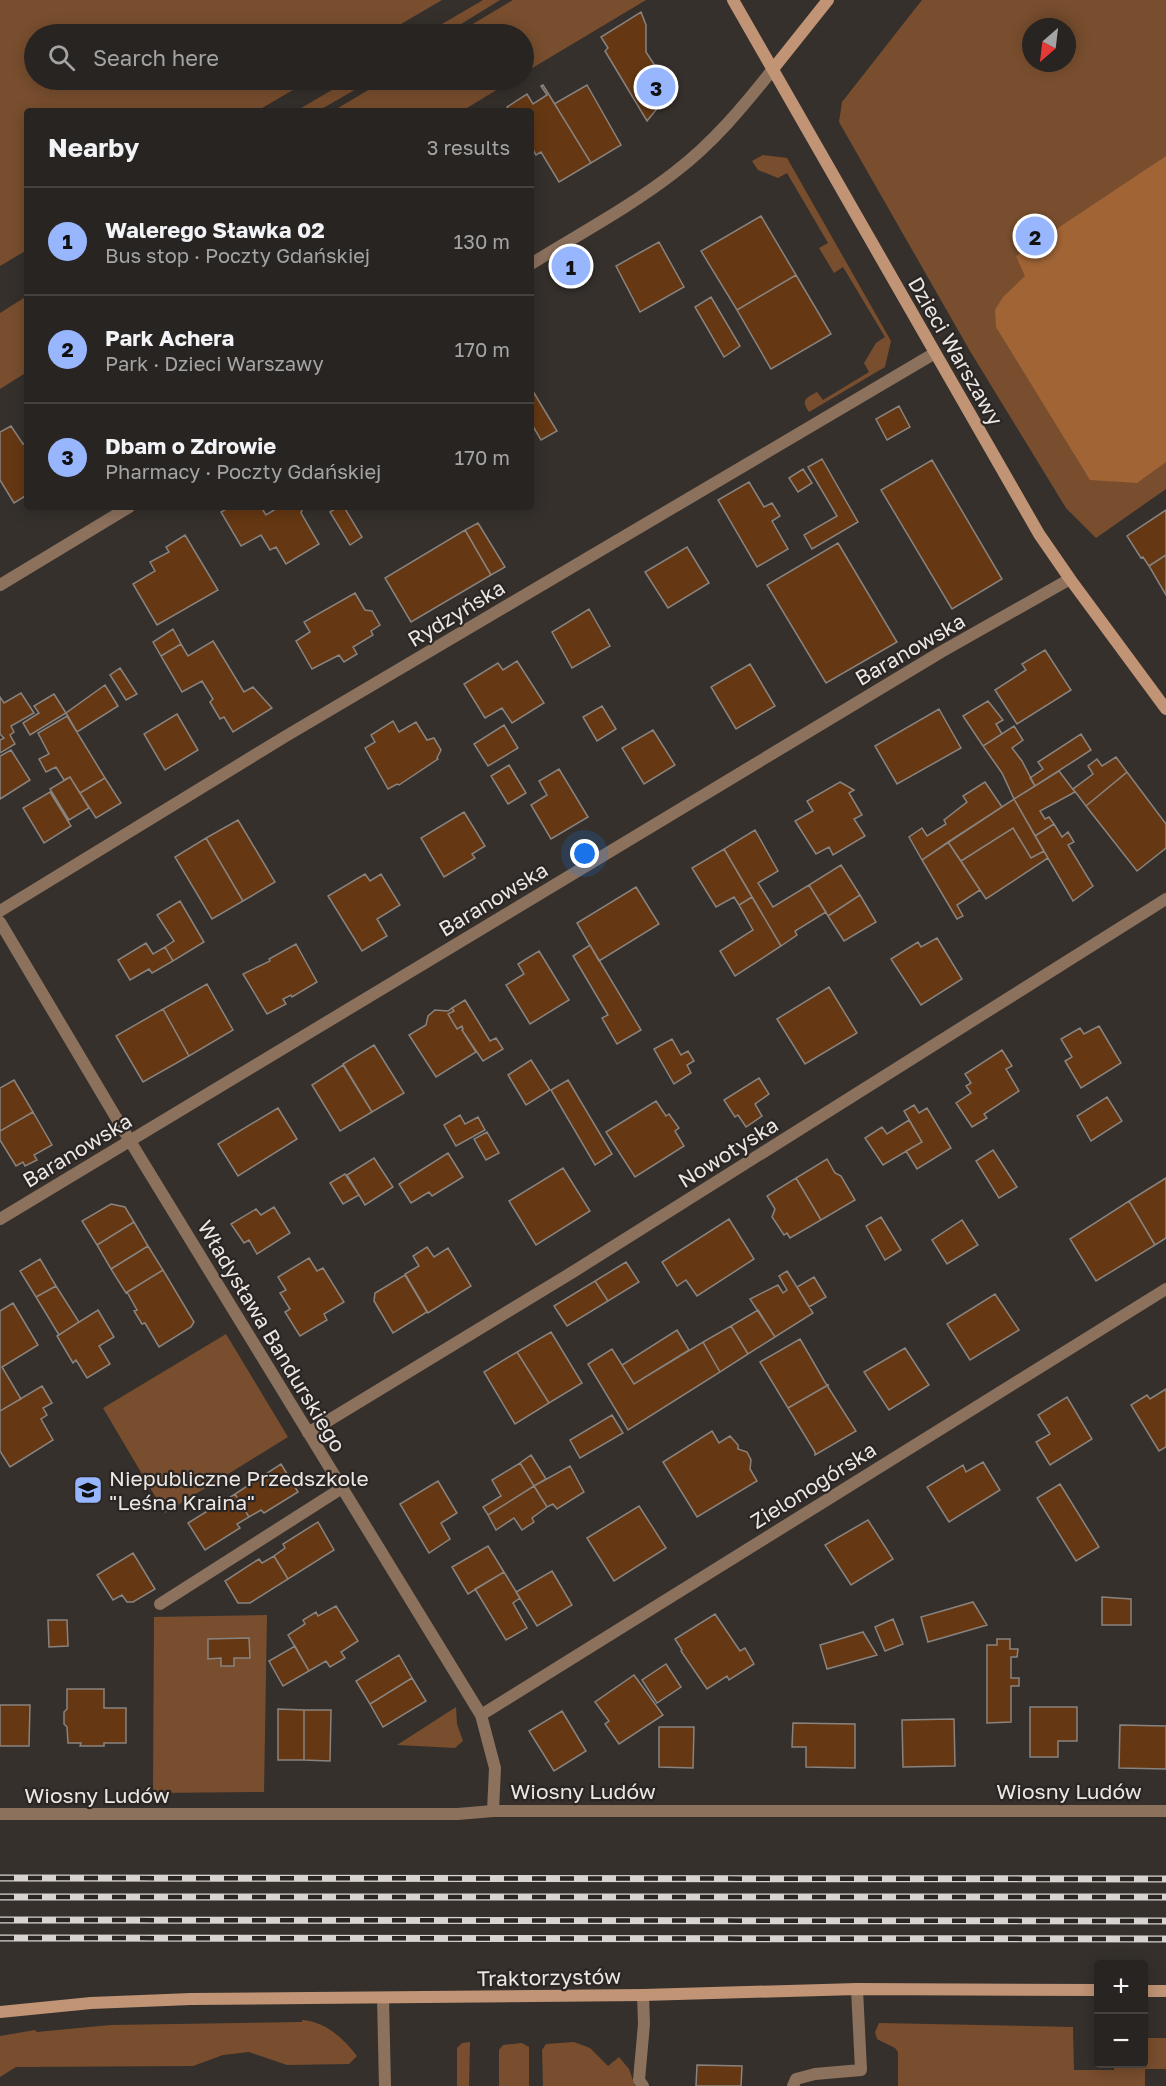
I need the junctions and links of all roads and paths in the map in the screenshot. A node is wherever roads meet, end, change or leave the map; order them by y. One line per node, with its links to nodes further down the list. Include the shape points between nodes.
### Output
1 (733, 0): 3 (street, Dzieci Warszawy)
2 (828, 0): 3 (street)
3 (773, 69): 4 (street, via 735,116 676,172); 5 (street, Dzieci Warszawy)
4 (534, 262)
5 (935, 353): 7 (street, Dzieci Warszawy, via 1039,534); 11 (street, Rydzyńska, via 286,736)
6 (124, 510): 8 (street)
7 (1070, 579): 9 (street, Dzieci Warszawy); 13 (street, Baranowska, via 941,652)
8 (0, 585)
9 (1166, 709)
10 (1166, 899): 16 (street, Nowotyska, via 576,1270)
11 (0, 910)
12 (0, 922): 13 (street, Władysława Bandurskiego)
13 (130, 1142): 14 (street, Baranowska); 16 (street, Władysława Bandurskiego)
14 (0, 1219)
15 (1166, 1289): 19 (street, Zielonogórska)
16 (308, 1433): 17 (street, Władysława Bandurskiego)
17 (342, 1488): 18 (street); 19 (street, Władysława Bandurskiego)
18 (160, 1604)
19 (482, 1715): 20 (street, Władysława Bandurskiego, via 495,1768)
20 (493, 1811): 21 (street, Wiosny Ludów); 22 (street, Wiosny Ludów)
21 (1166, 1811)
22 (0, 1814)
23 (857, 1989): 24 (street, Traktorzystów); 27 (street, Traktorzystów); 32 (street, via 861,2070 815,2074 796,2079)
24 (1094, 1990)
25 (1148, 1990): 26 (street)
26 (1166, 1991)
27 (643, 1995): 28 (street, Traktorzystów); 31 (street, via 639,2080)
28 (383, 1998): 29 (street, Traktorzystów, via 169,2000); 30 (street)
29 (0, 2012)
30 (385, 2086)
31 (643, 2086)
32 (793, 2086)

